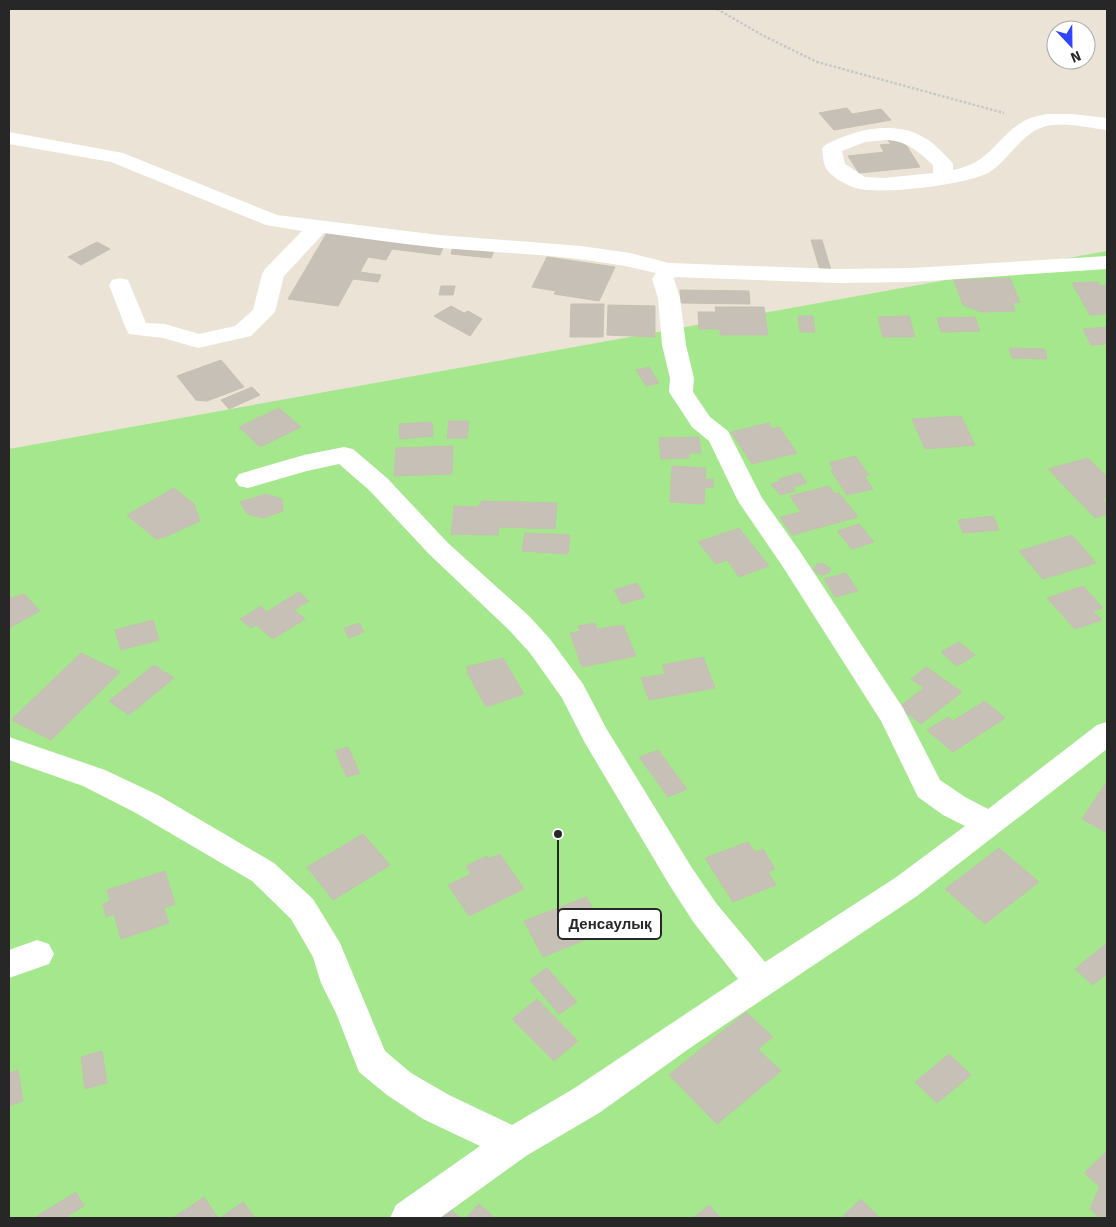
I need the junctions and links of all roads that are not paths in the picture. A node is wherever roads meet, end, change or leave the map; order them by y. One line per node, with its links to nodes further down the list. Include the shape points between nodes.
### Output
1 (1107, 124): 3 (street, via 1061,120 1038,122 1026,128 997,156 975,171)
2 (9, 138): 4 (street, via 116,157 273,221)
3 (943, 177): 3 (street, via 897,183 860,182 835,167 832,148 846,140 900,134 917,141 943,164)
4 (319, 226): 6 (street, via 439,241 580,252); 7 (street, via 274,274 264,312 243,331 198,341 165,330 137,329)
5 (1107, 262): 6 (street, via 912,275 774,275)
6 (669, 270): 11 (street, via 663,279 670,298 674,345 682,378 681,392 701,422 719,437 751,501 893,716 929,788 954,806)
7 (120, 285)
8 (248, 480): 12 (street, via 344,455 378,484 439,549 540,646 573,692 595,735 705,913)
9 (1107, 733): 11 (street)
10 (9, 748): 13 (street, via 94,778 263,872 302,909 328,953 371,1061 436,1107)
11 (989, 824): 12 (street, via 906,887)
12 (763, 982): 13 (street, via 586,1101)
13 (513, 1144): 14 (street)
14 (409, 1218)

